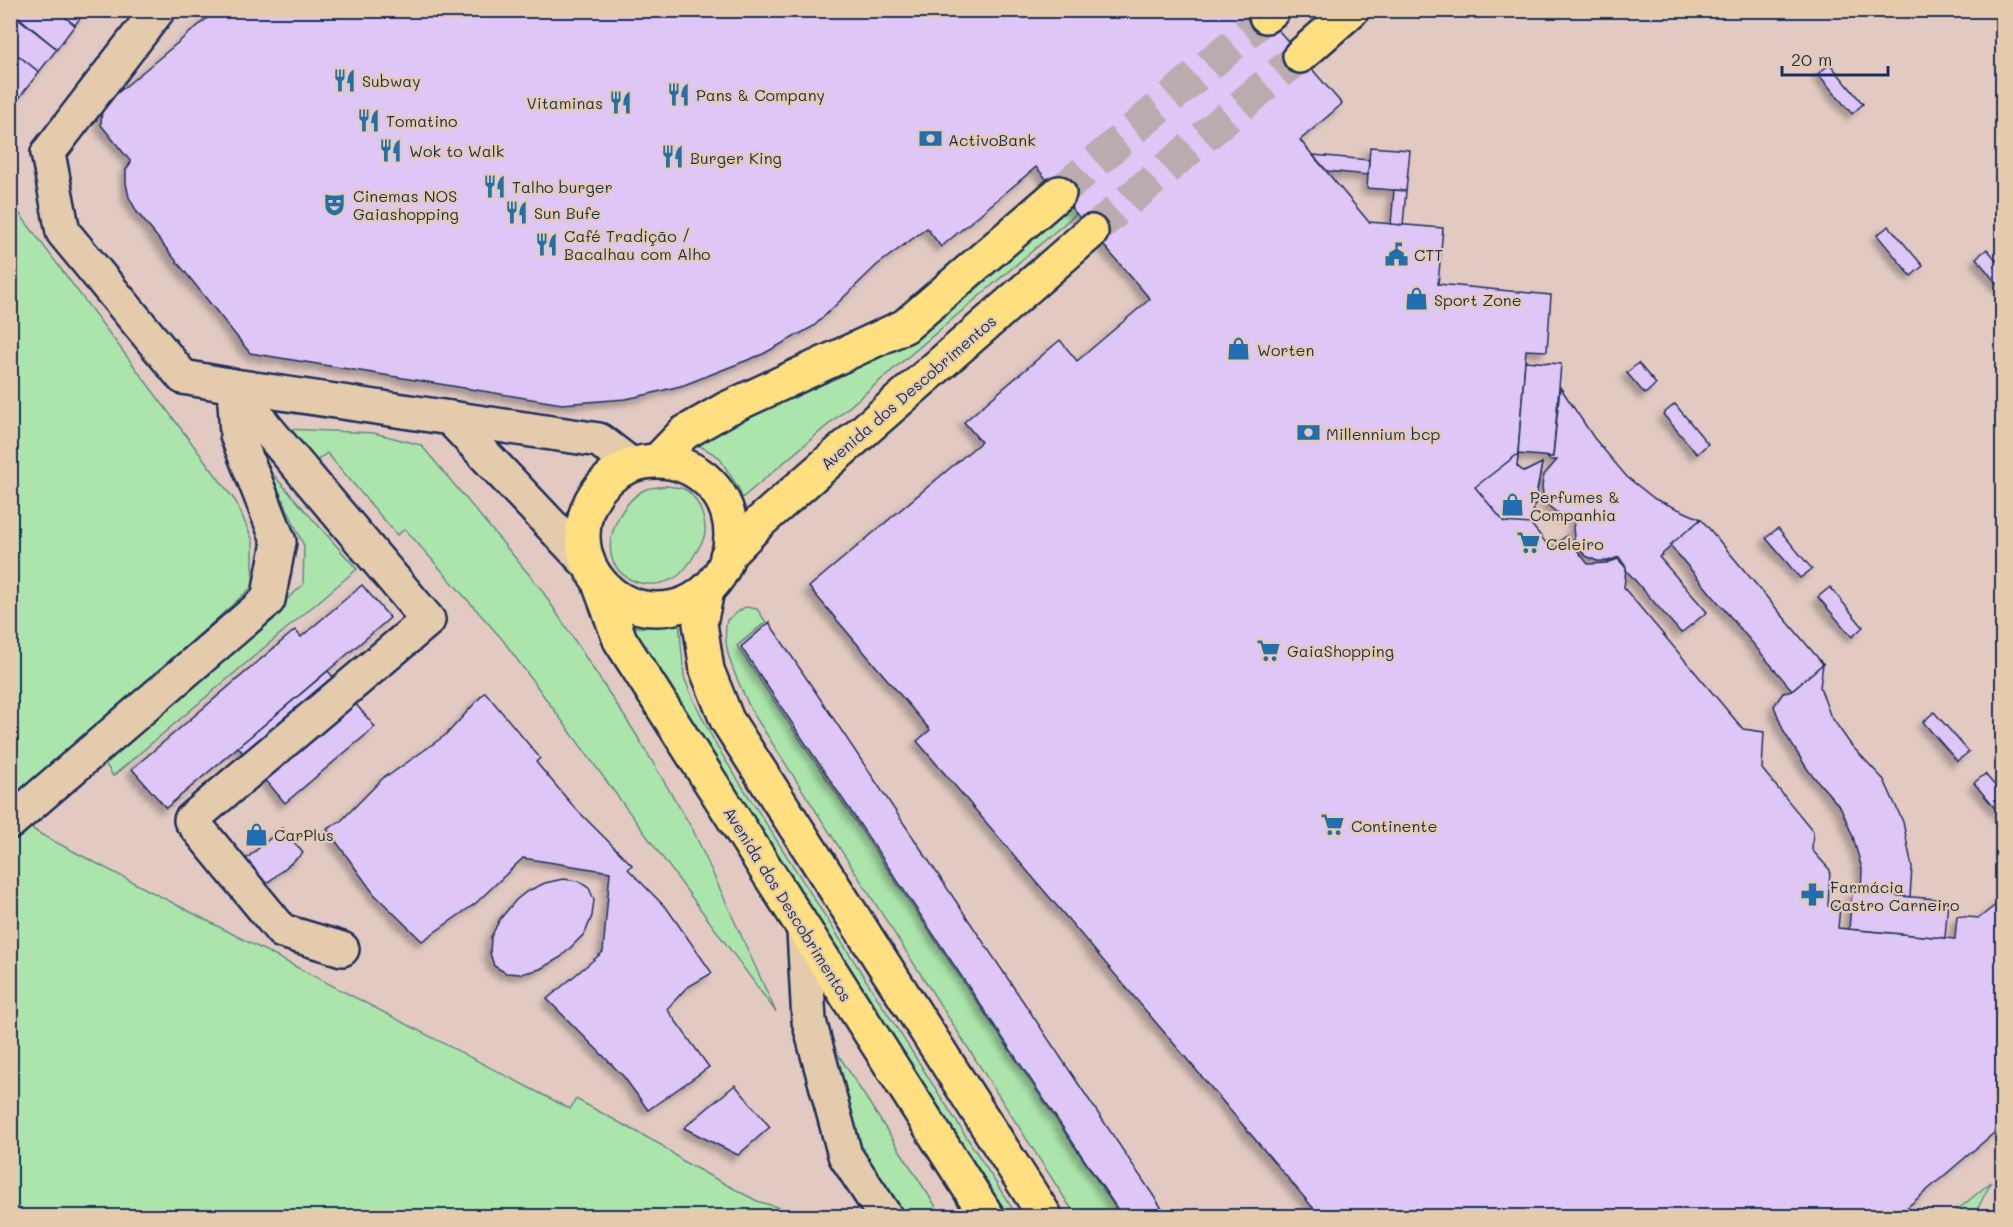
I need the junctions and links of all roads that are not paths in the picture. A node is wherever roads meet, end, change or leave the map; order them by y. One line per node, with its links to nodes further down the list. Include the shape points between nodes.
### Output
1 (158, 10): 6 (street, via 48,153 63,232 183,377)
2 (1352, 10): 3 (main road)
3 (1300, 56)
4 (1059, 193): 8 (main road, via 905,326 726,409)
5 (1091, 232): 9 (main road, Avenida dos Descobrimentos, via 761,521)
6 (234, 386): 7 (street); 12 (street, via 237,435 279,542 268,600); 14 (street, via 428,620 191,820 282,931)
7 (450, 418): 8 (street, via 599,440); 10 (street)
8 (645, 462): 9 (main road, via 688,466 712,484 727,509 732,538); 10 (main road, via 605,479 583,520)
9 (727, 556): 11 (main road)
10 (593, 573): 11 (main road, via 624,604 653,611 682,606); 13 (main road, Avenida dos Descobrimentos, via 620,640)
11 (707, 591): 17 (main road, via 700,623 707,670 727,720)
12 (10, 822)
13 (804, 931): 15 (street, via 809,1021 845,1155); 16 (main road, Avenida dos Descobrimentos)
14 (342, 949)
15 (885, 1216)
16 (987, 1216)
17 (1045, 1216)

